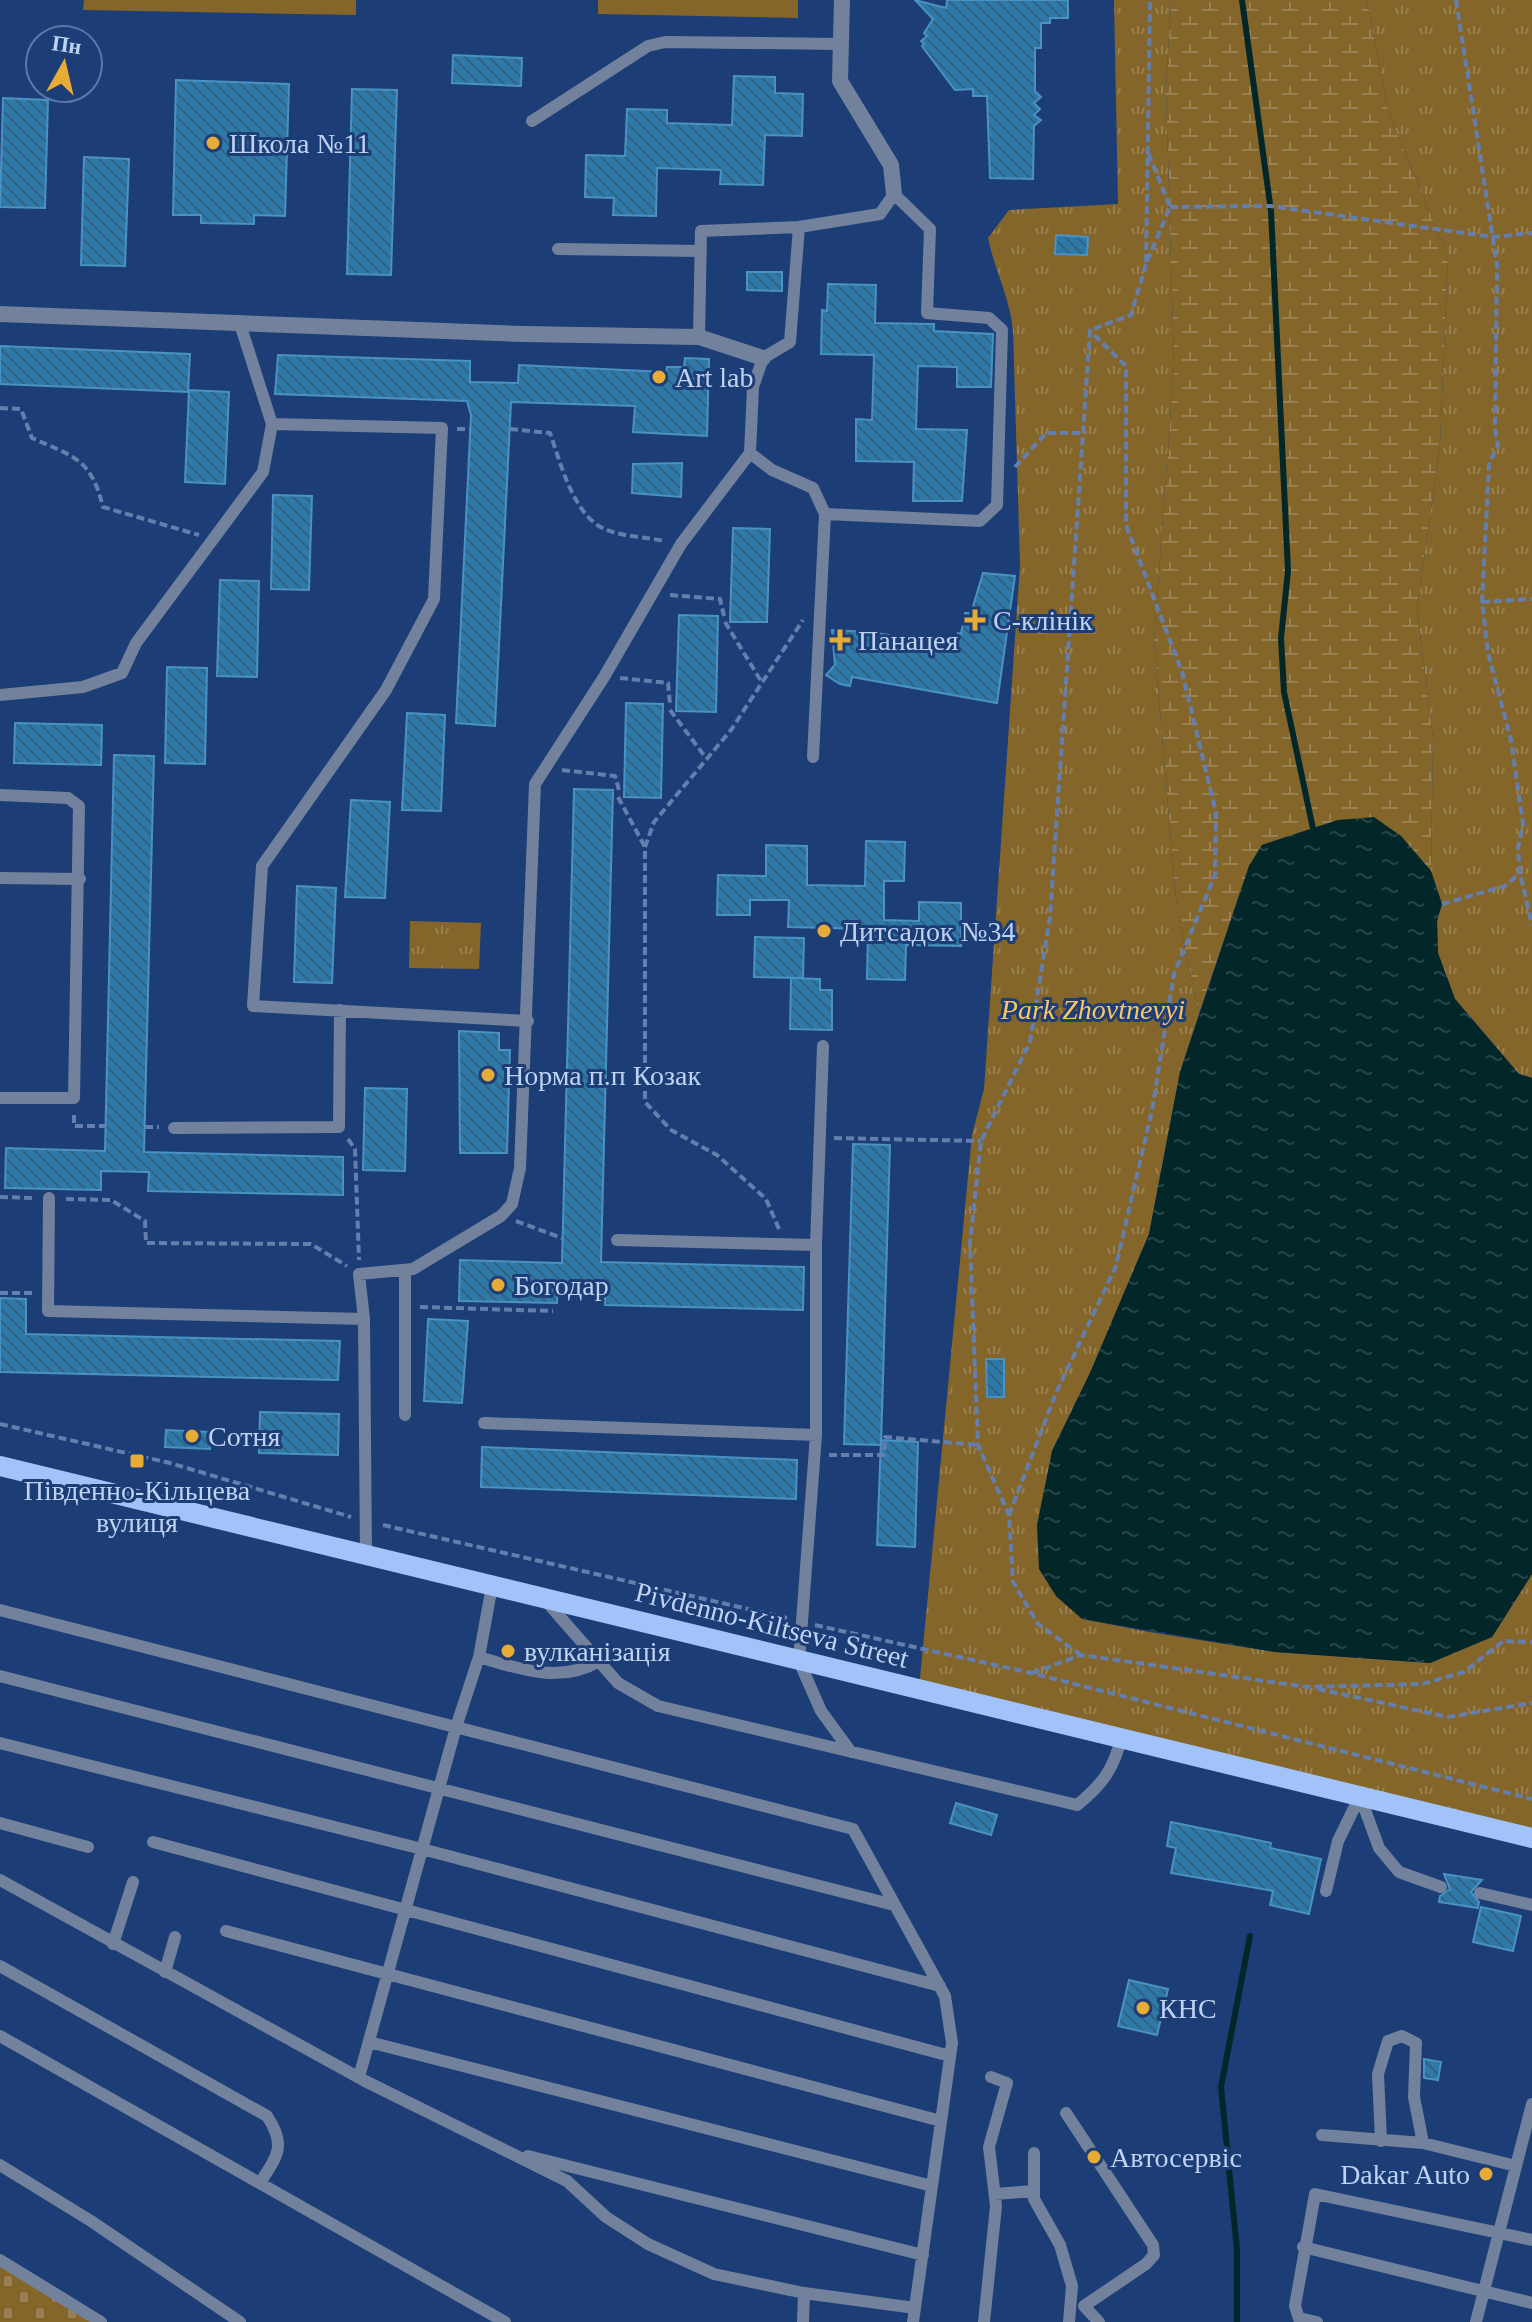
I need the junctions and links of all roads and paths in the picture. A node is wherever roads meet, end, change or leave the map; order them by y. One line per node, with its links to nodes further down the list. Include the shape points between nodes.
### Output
1 (842, 0): 4 (street)
2 (1150, 0): 6 (path)
3 (1456, 0): 11 (path)
4 (841, 44): 5 (lane, via 648,46); 7 (street, via 840,81 891,165)
5 (532, 121)
6 (1147, 150): 8 (path); 14 (path)
7 (894, 194): 9 (lane, via 880,214); 26 (lane, via 930,229 927,313 989,318 1002,330 997,505 980,521)
8 (1170, 207): 11 (path, via 1264,206); 14 (path)
9 (799, 227): 13 (lane, via 701,231); 19 (lane, via 790,342)
10 (1532, 233): 11 (path)
11 (1493, 237): 31 (path, via 1498,445 1489,464)
12 (558, 249): 13 (lane)
13 (701, 251): 18 (lane)
14 (1146, 264): 17 (path, via 1131,315)
15 (0, 314): 16 (street)
16 (240, 324): 18 (street); 21 (lane)
17 (1090, 330): 23 (path); 79 (path, via 1126,366 1126,525 1182,672 1216,813 1215,875 1174,974 1152,1110 1116,1266 1056,1393)
18 (699, 337): 19 (street)
19 (763, 358): 24 (lane, via 753,387)
20 (0, 408): 27 (path, via 21,409 32,438 75,457 96,478 103,507)
21 (272, 424): 27 (lane, via 263,472); 48 (lane, via 442,428 434,599 386,690 262,866 253,1006)
22 (510, 429): 28 (path, via 550,433 587,515 606,530)
23 (1082, 433): 25 (path, via 1046,433); 57 (path, via 1050,917 1030,1042)
24 (750, 453): 26 (lane, via 772,470 813,488); 28 (lane)
25 (1007, 473)
26 (825, 514): 32 (lane)
27 (215, 539): 35 (lane, via 136,643 122,673 83,687)
28 (681, 544): 29 (lane)
29 (652, 594): 33 (lane); 34 (path, via 720,599 724,619)
30 (1532, 599): 31 (path)
31 (1482, 602): 43 (path, via 1523,824)
32 (820, 620): 34 (path, via 801,620); 36 (lane)
33 (604, 677): 37 (path, via 668,683 670,707); 38 (lane)
34 (761, 682): 37 (path)
35 (0, 695)
36 (813, 757)
37 (706, 758): 42 (path, via 654,822)
38 (548, 769): 39 (path, via 615,776); 49 (lane, via 535,784)
39 (619, 790)
40 (0, 795): 45 (lane, via 68,798 79,806)
41 (618, 797): 42 (path)
42 (645, 847): 63 (path, via 645,1102 671,1130 717,1155 766,1199)
43 (1520, 873): 46 (path, via 1505,886); 47 (path)
44 (0, 878): 45 (lane)
45 (80, 879): 52 (lane)
46 (1442, 904)
47 (1532, 925)
48 (340, 1010): 49 (lane); 54 (lane)
49 (528, 1021): 60 (lane, via 520,1168 512,1204)
50 (823, 1046): 56 (lane)
51 (0, 1098): 52 (lane)
52 (74, 1098): 53 (path, via 74,1126)
53 (105, 1126)
54 (339, 1127): 55 (lane); 66 (path, via 355,1149)
55 (174, 1128)
56 (820, 1138): 57 (path); 64 (lane)
57 (981, 1141): 76 (path, via 970,1243)
58 (0, 1197): 59 (path)
59 (49, 1198): 66 (path, via 111,1200 145,1221 146,1243 311,1244); 67 (lane)
60 (501, 1216): 61 (path); 65 (lane)
61 (562, 1238)
62 (617, 1240): 63 (lane)
63 (785, 1242): 64 (lane)
64 (816, 1245): 75 (lane)
65 (405, 1271): 66 (lane); 69 (lane)
66 (359, 1274): 71 (lane)
67 (48, 1292): 68 (path); 71 (lane, via 48,1311)
68 (0, 1293)
69 (405, 1307): 70 (path); 72 (lane)
70 (553, 1311)
71 (364, 1319): 80 (lane)
72 (405, 1415)
73 (484, 1423): 75 (lane)
74 (0, 1424): 80 (path, via 170,1463)
75 (816, 1435): 77 (lane)
76 (978, 1445): 77 (path, via 885,1437 884,1455); 79 (path)
77 (815, 1455): 85 (lane)
78 (0, 1466): 81 (main road, Pivdenno-Kiltseva Street)
79 (1009, 1515): 87 (path, via 1013,1582 1038,1624)
80 (364, 1521): 81 (lane); 85 (path)
81 (366, 1557): 82 (main road, Pivdenno-Kiltseva Street)
82 (492, 1586): 83 (main road, Pivdenno-Kiltseva Street); 88 (lane)
83 (544, 1598): 89 (lane); 90 (main road, Pivdenno-Kiltseva Street)
84 (0, 1610): 95 (lane)
85 (804, 1622): 90 (lane); 91 (path)
86 (1532, 1642): 93 (path, via 1503,1641 1464,1672 1422,1684)
87 (1081, 1655): 91 (path); 93 (path)
88 (479, 1657): 89 (lane, via 561,1675); 95 (lane)
89 (599, 1661): 98 (lane, via 618,1683 658,1706)
90 (799, 1661): 96 (main road, Pivdenno-Kiltseva Street); 98 (lane, via 821,1711)
91 (1031, 1673): 101 (path)
92 (0, 1676): 99 (lane)
93 (1307, 1687): 94 (path, via 1448,1717)
94 (1532, 1703)
95 (456, 1727): 99 (lane); 112 (lane, via 853,1829)
96 (1121, 1738): 98 (lane, via 1115,1764 1101,1786 1077,1805); 100 (main road, Pivdenno-Kiltseva Street)
97 (0, 1743): 106 (lane)
98 (851, 1752)
99 (439, 1786): 106 (lane); 112 (lane)
100 (1360, 1796): 103 (main road, Pivdenno-Kiltseva Street); 109 (lane, via 1379,1848 1399,1872); 110 (lane, via 1338,1841)
101 (1532, 1799)
102 (0, 1823): 105 (lane)
103 (1532, 1838)
104 (153, 1842): 114 (lane)
105 (88, 1847)
106 (422, 1849): 114 (lane); 121 (lane)
107 (0, 1880): 117 (lane)
108 (133, 1882): 117 (lane)
109 (1441, 1887)
110 (1326, 1891)
111 (1480, 1893): 113 (lane)
112 (894, 1905): 121 (lane)
113 (1532, 1905)
114 (406, 1907): 120 (lane); 124 (lane)
115 (226, 1931): 120 (lane)
116 (175, 1937): 119 (lane)
117 (113, 1944): 119 (lane)
118 (0, 1966): 137 (lane, via 267,2116 279,2143)
119 (165, 1972): 125 (lane)
120 (388, 1973): 123 (lane); 129 (lane)
121 (940, 1986): 124 (lane)
122 (0, 2036): 137 (lane)
123 (369, 2042): 125 (lane); 138 (lane)
124 (950, 2056): 129 (lane)
125 (359, 2077): 133 (lane)
126 (991, 2077): 140 (lane, via 1007,2083 989,2147)
127 (1532, 2104): 136 (lane)
128 (1066, 2113): 150 (lane, via 1153,2245 1154,2255)
129 (941, 2121): 138 (lane)
130 (1322, 2135): 131 (lane)
131 (1381, 2141): 132 (lane); 132 (lane, via 1378,2074 1388,2041 1402,2036 1416,2043 1414,2097)
132 (1423, 2143): 136 (lane)
133 (509, 2152): 144 (lane); 148 (lane, via 567,2181 606,2217 648,2244 714,2274)
134 (1034, 2153): 139 (lane)
135 (0, 2165): 154 (lane)
136 (1516, 2166): 141 (lane)
137 (260, 2183): 155 (lane)
138 (932, 2186): 144 (lane)
139 (1034, 2191): 140 (lane); 146 (lane, via 1060,2245)
140 (995, 2194): 158 (lane)
141 (1500, 2231): 142 (lane); 143 (lane, via 1315,2194); 147 (lane)
142 (1532, 2240)
143 (1303, 2247): 147 (lane); 152 (lane, via 1295,2306)
144 (923, 2255): 151 (lane)
145 (0, 2260): 153 (lane)
146 (1072, 2286): 150 (lane); 159 (lane)
147 (1485, 2291): 149 (lane); 163 (lane)
148 (804, 2293): 151 (lane); 156 (lane)
149 (1532, 2303)
150 (1084, 2306): 160 (lane); 161 (lane)
151 (915, 2308): 157 (lane)
152 (1300, 2320): 162 (lane)
153 (101, 2322)
154 (240, 2322)
155 (505, 2322)
156 (803, 2322)
157 (913, 2322)
158 (984, 2322)
159 (1069, 2322)
160 (1076, 2322)
161 (1099, 2322)
162 (1317, 2322)
163 (1476, 2322)

